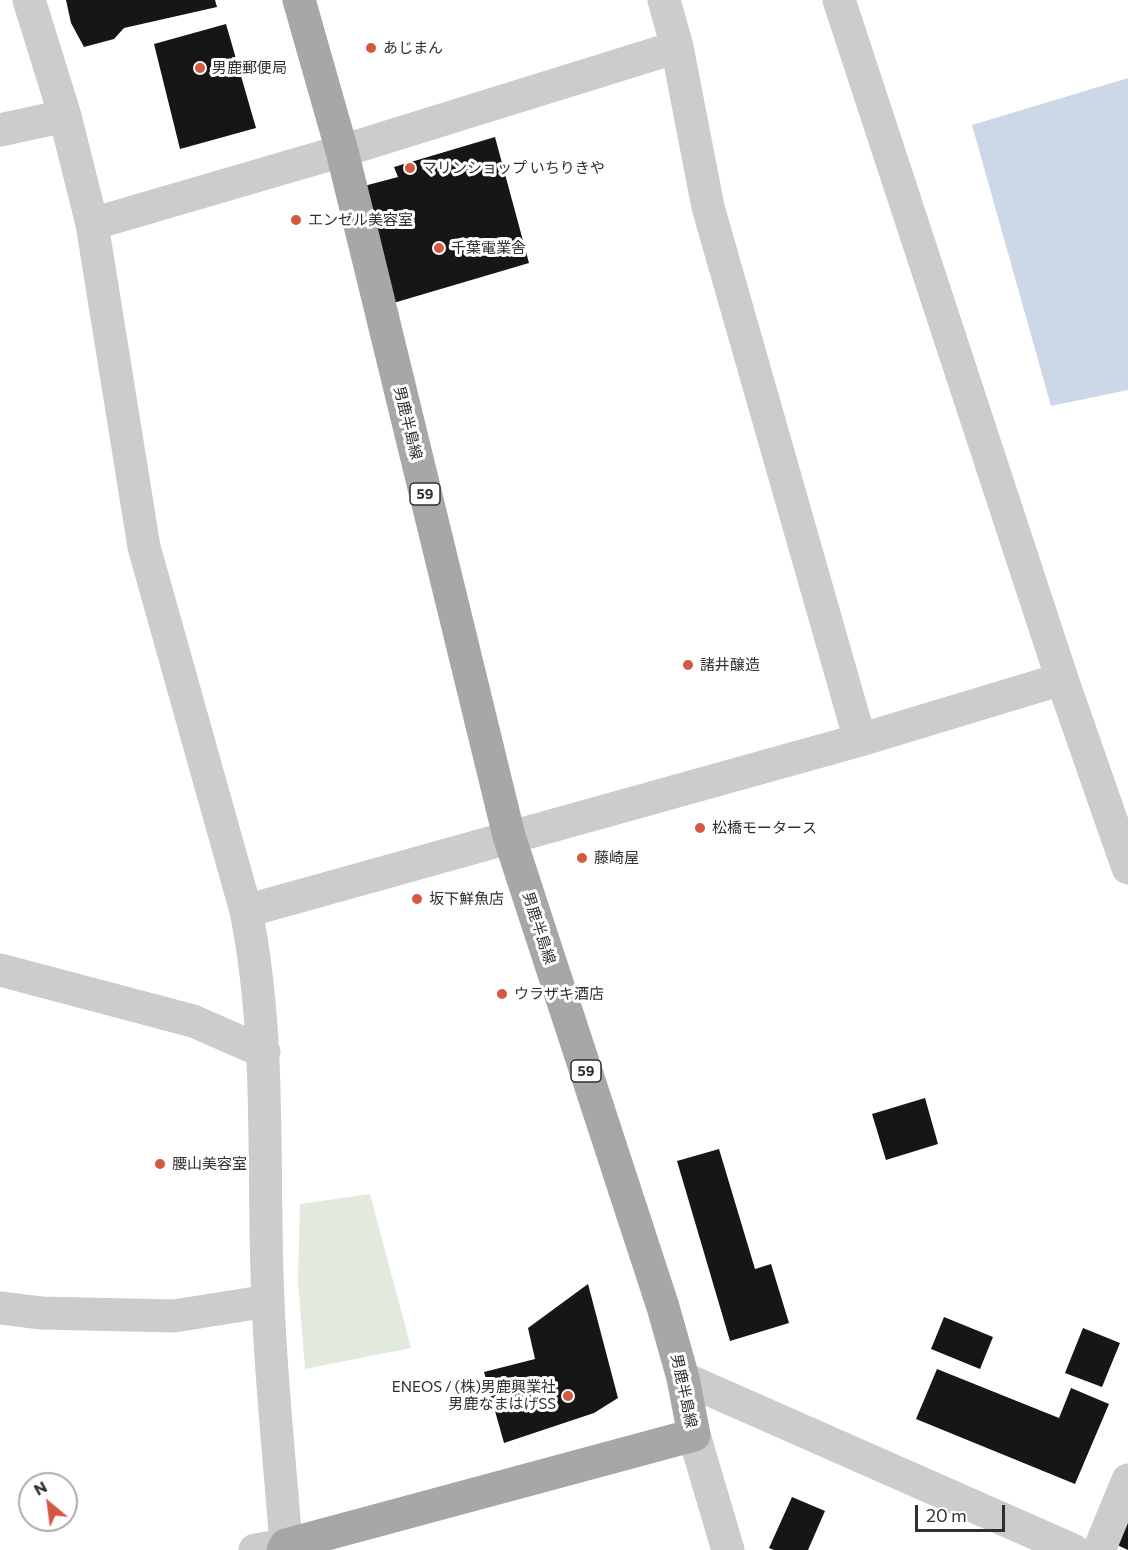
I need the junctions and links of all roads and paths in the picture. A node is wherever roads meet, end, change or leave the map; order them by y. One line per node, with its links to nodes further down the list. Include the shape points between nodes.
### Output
1 (29, 0): 6 (street)
2 (299, 0): 8 (main road, 男鹿半島線 / 59)
3 (664, 0): 5 (street)
4 (839, 0): 10 (street)
5 (677, 47): 8 (street); 11 (street, via 708,207)
6 (65, 116): 7 (street); 9 (street)
7 (0, 130)
8 (342, 151): 9 (street); 12 (main road, 男鹿半島線 / 59)
9 (92, 224): 14 (street, via 144,547)
10 (1062, 679): 11 (street); 13 (street)
11 (860, 740): 12 (street)
12 (509, 836): 14 (street); 19 (main road, 男鹿半島線 / 59)
13 (1128, 868)
14 (246, 911): 16 (street)
15 (0, 970): 16 (street, via 193,1021)
16 (264, 1052): 17 (street)
17 (268, 1301): 18 (street, via 174,1316 41,1313); 22 (street)
18 (0, 1308)
19 (683, 1378): 20 (main road, 男鹿半島線 / 59); 24 (street)
20 (694, 1434): 22 (main road, 男鹿半島線); 23 (street)
21 (1128, 1480): 25 (street)
22 (275, 1548)
23 (728, 1550)
24 (1073, 1550)
25 (1099, 1550)

